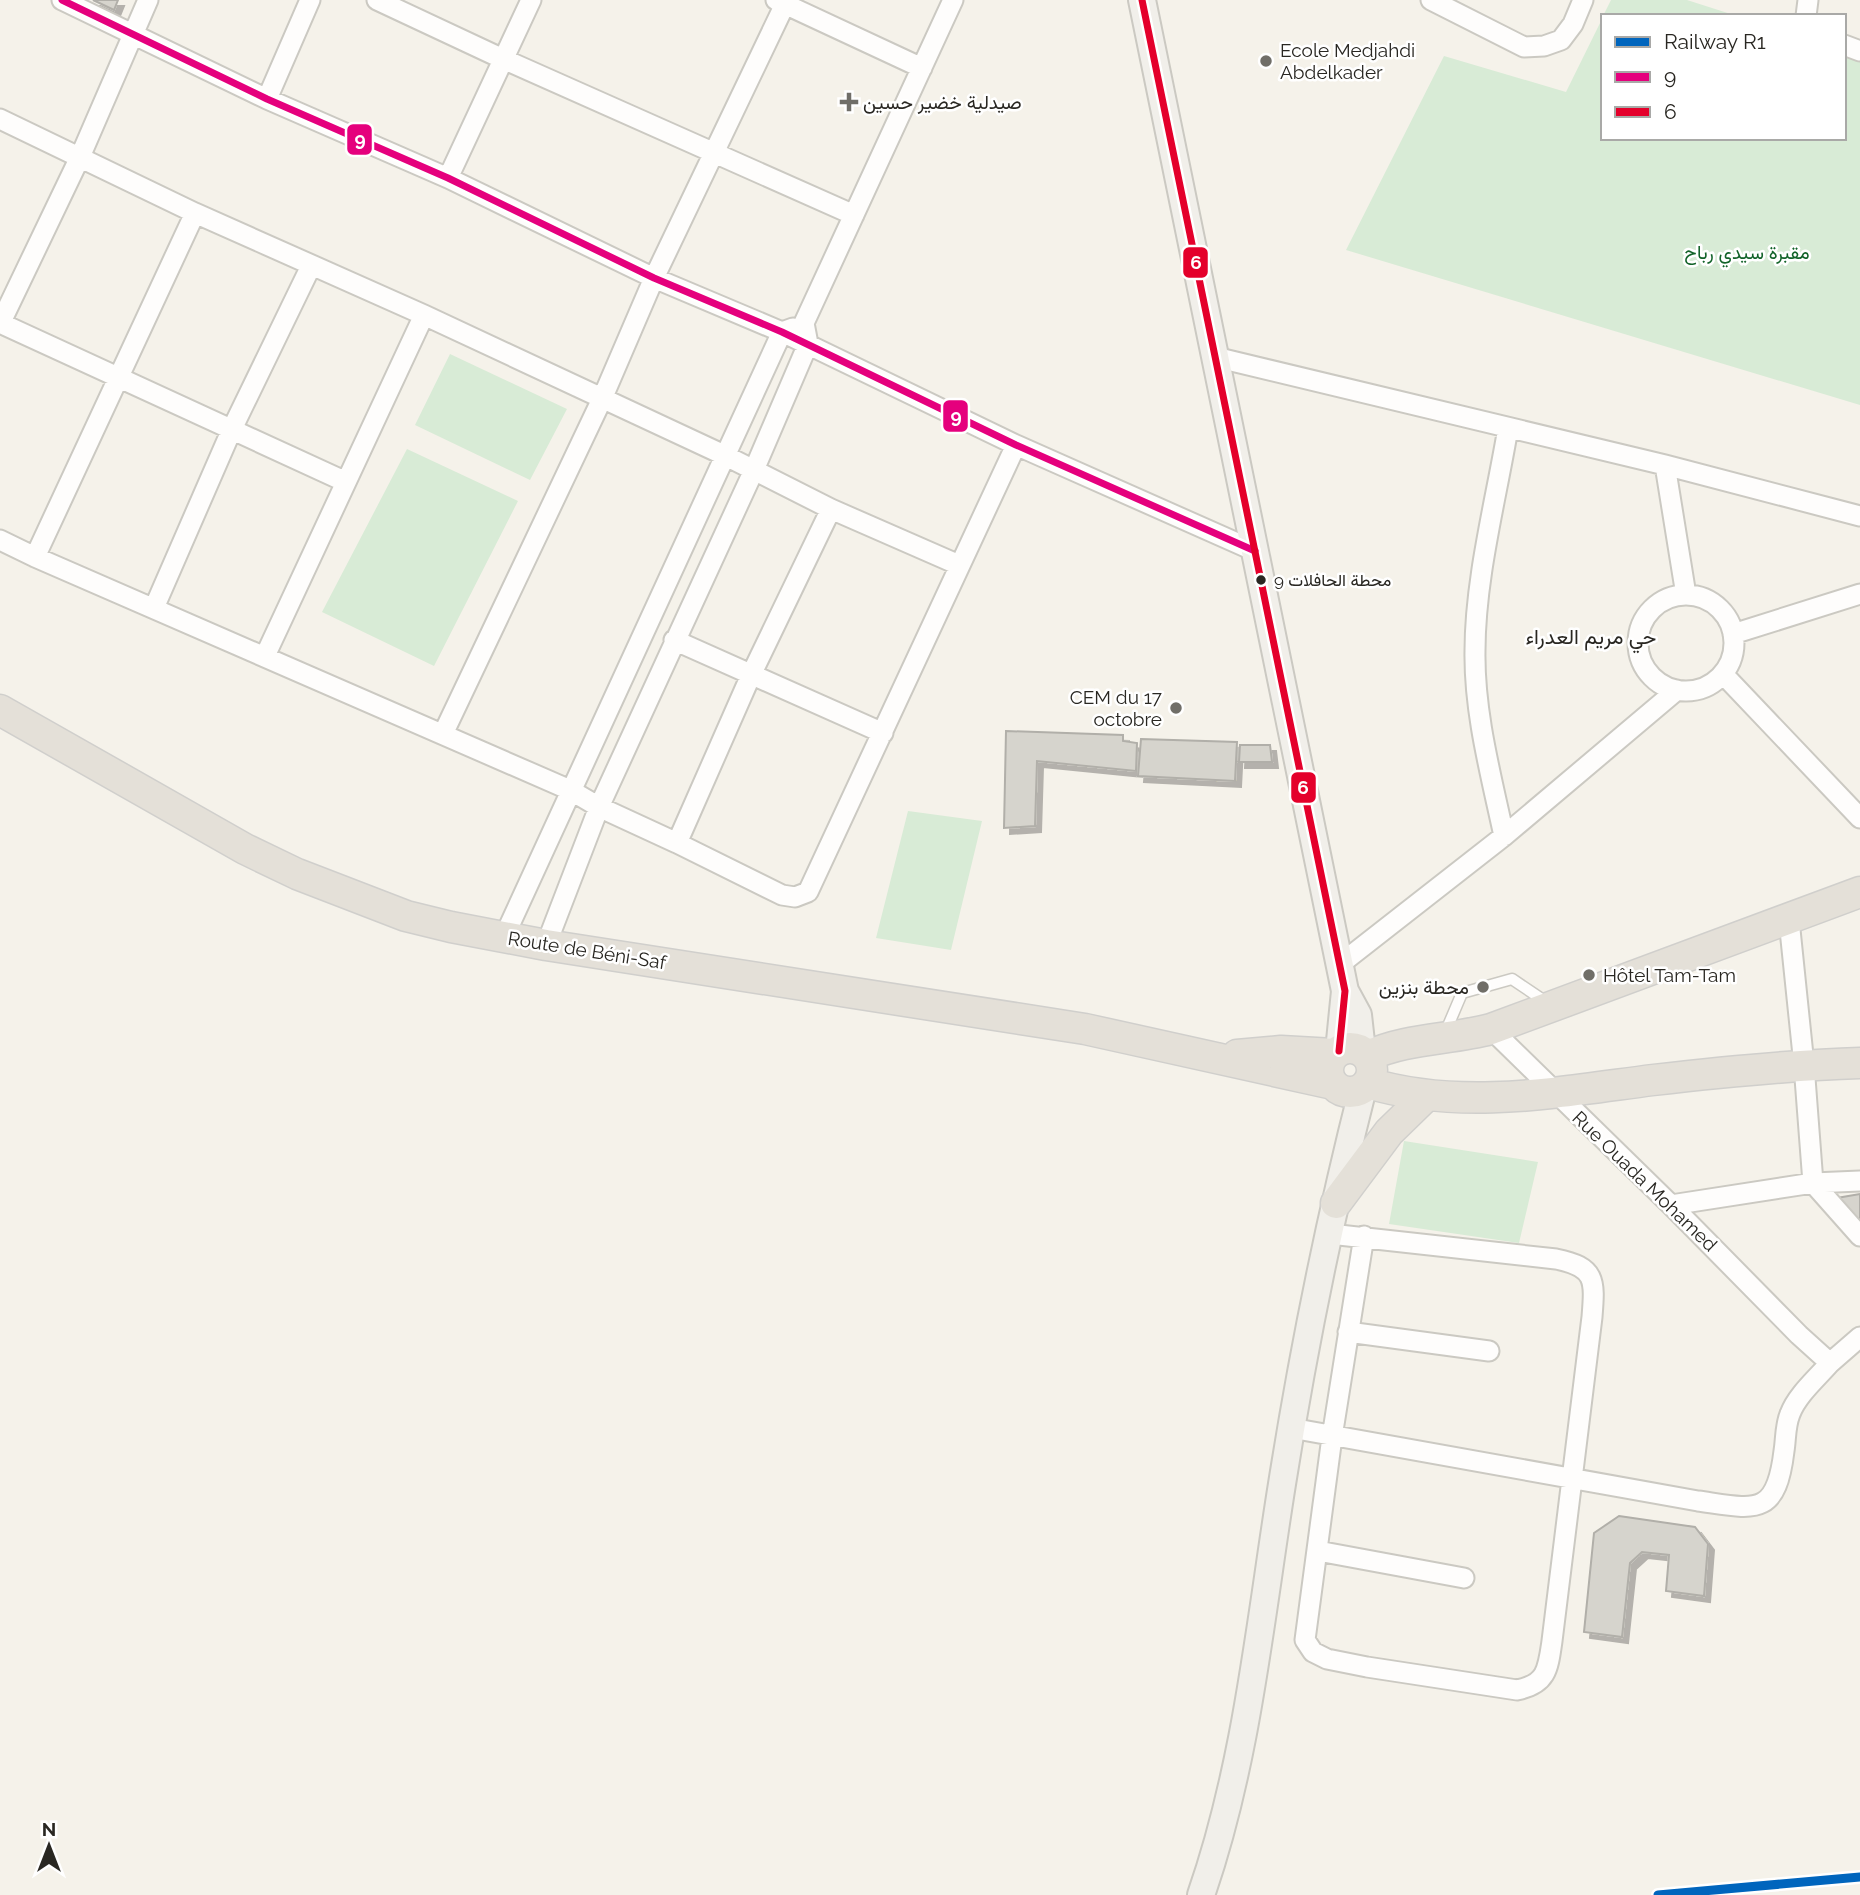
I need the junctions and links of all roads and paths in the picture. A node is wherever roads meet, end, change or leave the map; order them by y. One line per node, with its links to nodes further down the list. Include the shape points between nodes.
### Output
1 (62, 0): 11 (street)
2 (148, 0): 11 (street)
3 (310, 0): 14 (street)
4 (377, 0): 12 (street)
5 (531, 0): 12 (street)
6 (953, 0): 13 (street)
7 (1142, 0): 29 (main road)
8 (1431, 0): 9 (street, via 1524,47 1561,40)
9 (1583, 0)
10 (781, 2): 13 (street); 16 (street)
11 (133, 33): 14 (street); 17 (street)
12 (503, 59): 16 (street); 18 (street)
13 (922, 68): 20 (street)
14 (268, 99): 18 (street)
15 (0, 118): 17 (street)
16 (715, 153): 20 (street); 22 (street)
17 (80, 157): 19 (street); 23 (street)
18 (449, 178): 22 (street)
19 (195, 214): 21 (street); 30 (street)
20 (855, 215): 25 (street)
21 (311, 266): 24 (street); 33 (street)
22 (654, 278): 27 (street); 31 (street)
23 (7, 291): 26 (street)
24 (424, 315): 31 (street); 38 (street)
25 (804, 323): 27 (street); 28 (street)
26 (0, 324): 30 (street)
27 (782, 332): 28 (street); 35 (street)
28 (808, 344): 34 (street); 37 (street)
29 (1215, 357): 32 (street); 42 (main road)
30 (120, 378): 33 (street); 43 (street)
31 (602, 399): 35 (street); 56 (street)
32 (1508, 428): 36 (street); 60 (street, via 1476,612 1475,653 1478,709)
33 (232, 429): 38 (street); 47 (street)
34 (1016, 445): 42 (street); 44 (street)
35 (724, 455): 37 (street); 57 (street)
36 (1665, 465): 40 (street); 46 (street)
37 (754, 470): 39 (street); 49 (street)
38 (346, 482): 50 (street)
39 (831, 509): 44 (street); 52 (street)
40 (1860, 516)
41 (0, 540): 43 (street)
42 (1255, 551): 66 (main road)
43 (35, 557): 47 (street)
44 (959, 565): 55 (street)
45 (1860, 594): 48 (street)
46 (1686, 596): 48 (street, via 1716,606); 53 (street, via 1657,605 1639,631 1640,654 1650,675)
47 (154, 608): 50 (street)
48 (1733, 634): 51 (street, via 1732,655)
49 (674, 640): 52 (street); 58 (street)
50 (265, 656): 56 (street)
51 (1723, 674): 53 (street, via 1702,688); 59 (street)
52 (751, 675): 55 (street); 61 (street)
53 (1677, 690): 60 (street)
54 (0, 710): 64 (main road, Route de Béni-Saf, via 297,874 406,916)
55 (883, 733): 61 (street, via 808,892 796,897 782,895)
56 (443, 734): 57 (street)
57 (570, 790): 58 (street); 64 (street)
58 (599, 807): 61 (street); 65 (street)
59 (1860, 818)
60 (1504, 836): 66 (street)
61 (677, 843)
62 (1860, 892): 63 (main road)
63 (1789, 920): 67 (main road); 71 (street)
64 (503, 937): 65 (main road, Route de Béni-Saf)
65 (546, 945): 72 (main road, Route de Béni-Saf, via 1084,1029 1218,1058 1281,1051)
66 (1342, 978): 72 (main road)
67 (1552, 1006): 68 (main road); 69 (lane, via 1511,979 1462,993)
68 (1490, 1029): 69 (main road); 73 (street, Rue Ouada Mohamed)
69 (1442, 1038): 72 (main road, via 1400,1043)
70 (1860, 1063): 71 (main road)
71 (1804, 1065): 73 (main road); 76 (street)
72 (1351, 1069): 74 (main road, via 1391,1090); 77 (main road, via 1350,1142)
73 (1555, 1093): 74 (main road); 78 (street, Rue Ouada Mohamed)
74 (1426, 1096): 77 (main road, via 1389,1132)
75 (1860, 1181): 76 (street)
76 (1813, 1183): 78 (street); 81 (street)
77 (1336, 1203): 79 (main road)
78 (1671, 1205): 85 (street, Rue Ouada Mohamed)
79 (1330, 1234): 80 (street); 86 (main road)
80 (1364, 1236): 82 (street); 88 (street, via 1556,1259 1577,1263 1589,1272 1594,1289)
81 (1860, 1236)
82 (1348, 1332): 84 (street); 87 (street)
83 (1860, 1337): 85 (street)
84 (1489, 1351)
85 (1830, 1363): 88 (street, via 1791,1410 1781,1478 1776,1491 1758,1506 1698,1502)
86 (1291, 1428): 87 (street); 91 (main road, via 1255,1661)
87 (1332, 1437): 88 (street); 89 (street)
88 (1573, 1477): 89 (street, via 1549,1661 1542,1680 1532,1687 1517,1690 1367,1667 1313,1652 1305,1640)
89 (1318, 1551): 90 (street)
90 (1464, 1578)
91 (1204, 1887)

